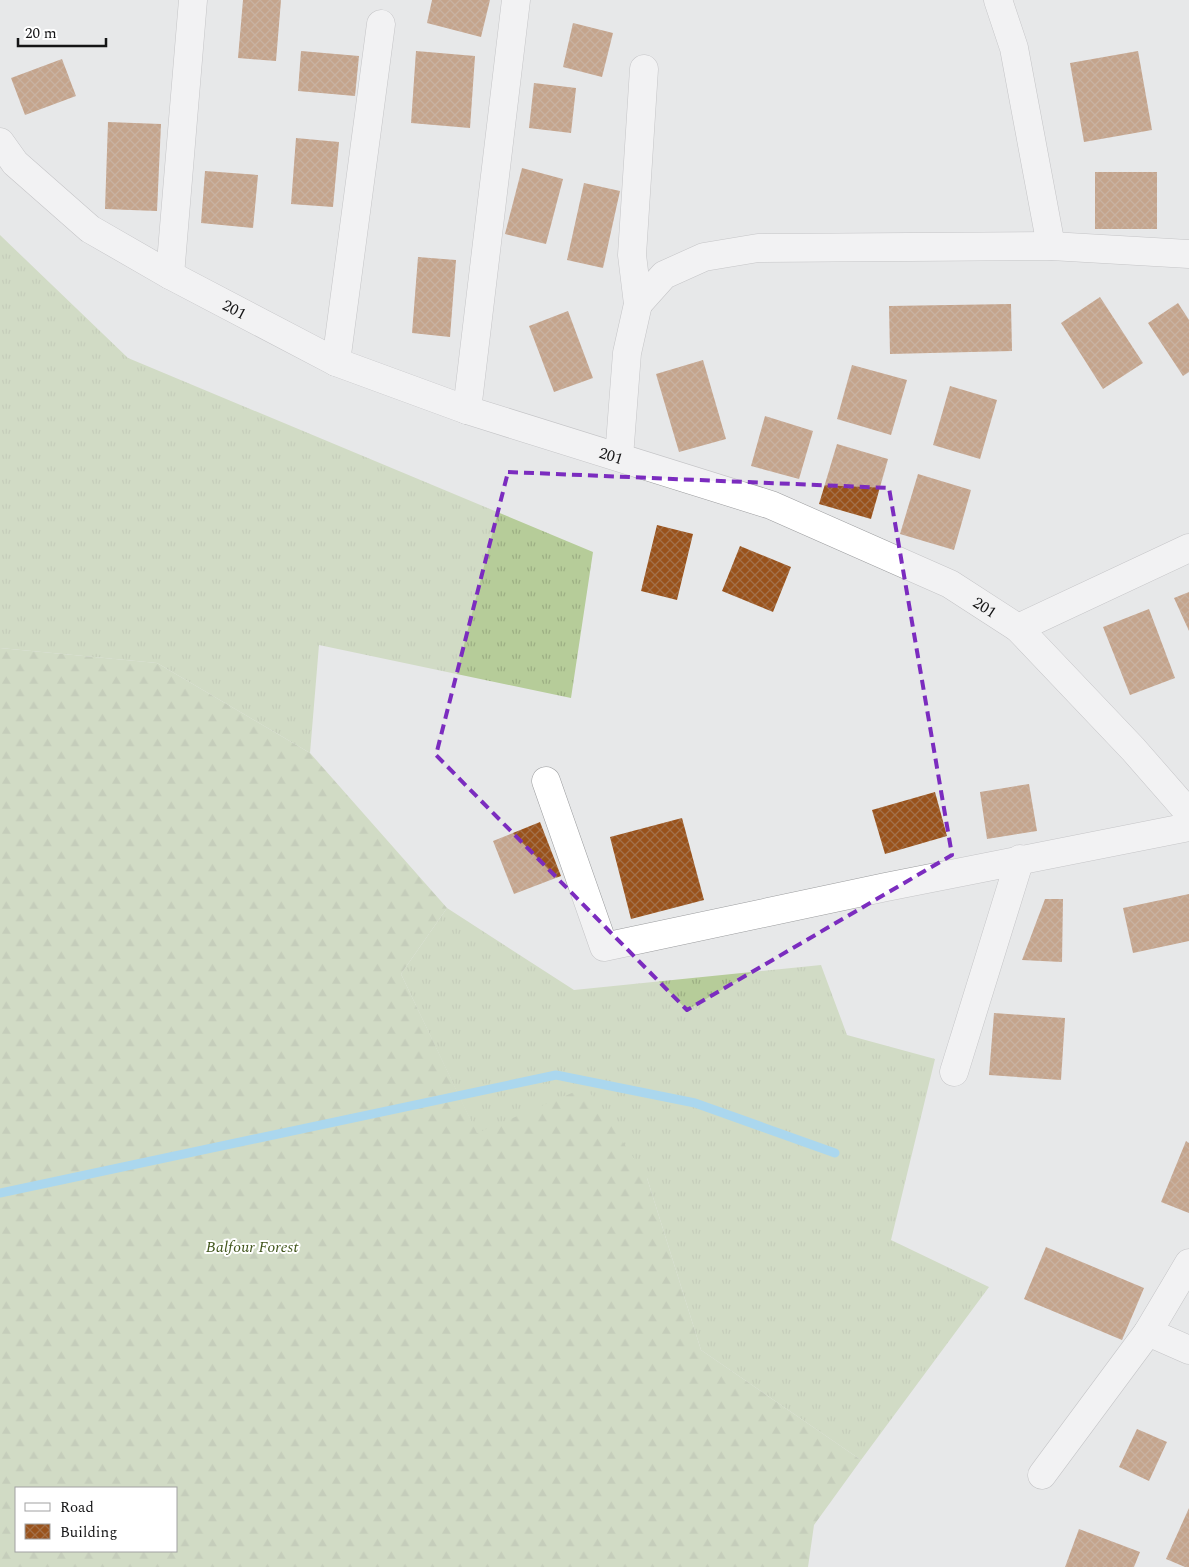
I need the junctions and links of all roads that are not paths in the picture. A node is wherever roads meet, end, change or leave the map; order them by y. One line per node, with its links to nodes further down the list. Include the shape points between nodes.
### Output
1 (193, 0): 9 (street)
2 (516, 0): 12 (street)
3 (998, 0): 7 (street, via 1014,48)
4 (381, 24): 11 (street)
5 (644, 69): 10 (street, via 632,255)
6 (0, 142): 9 (street, 201, via 15,163 90,229)
7 (1051, 246): 8 (street); 10 (street, via 758,248 704,257 664,274)
8 (1189, 254)
9 (170, 274): 11 (street, 201)
10 (638, 304): 13 (street, via 627,353)
11 (336, 362): 12 (street, 201)
12 (467, 410): 13 (street, 201)
13 (619, 457): 15 (street, 201, via 771,505 950,584)
14 (1189, 548): 15 (street)
15 (1018, 628): 17 (street, 201)
16 (546, 781): 19 (street, via 604,947)
17 (1189, 813)
18 (1189, 827): 19 (street)
19 (1020, 859): 20 (street)
20 (954, 1072)
21 (1189, 1263): 22 (street)
22 (1148, 1332): 23 (street); 24 (street)
23 (1189, 1350)
24 (1042, 1475)

